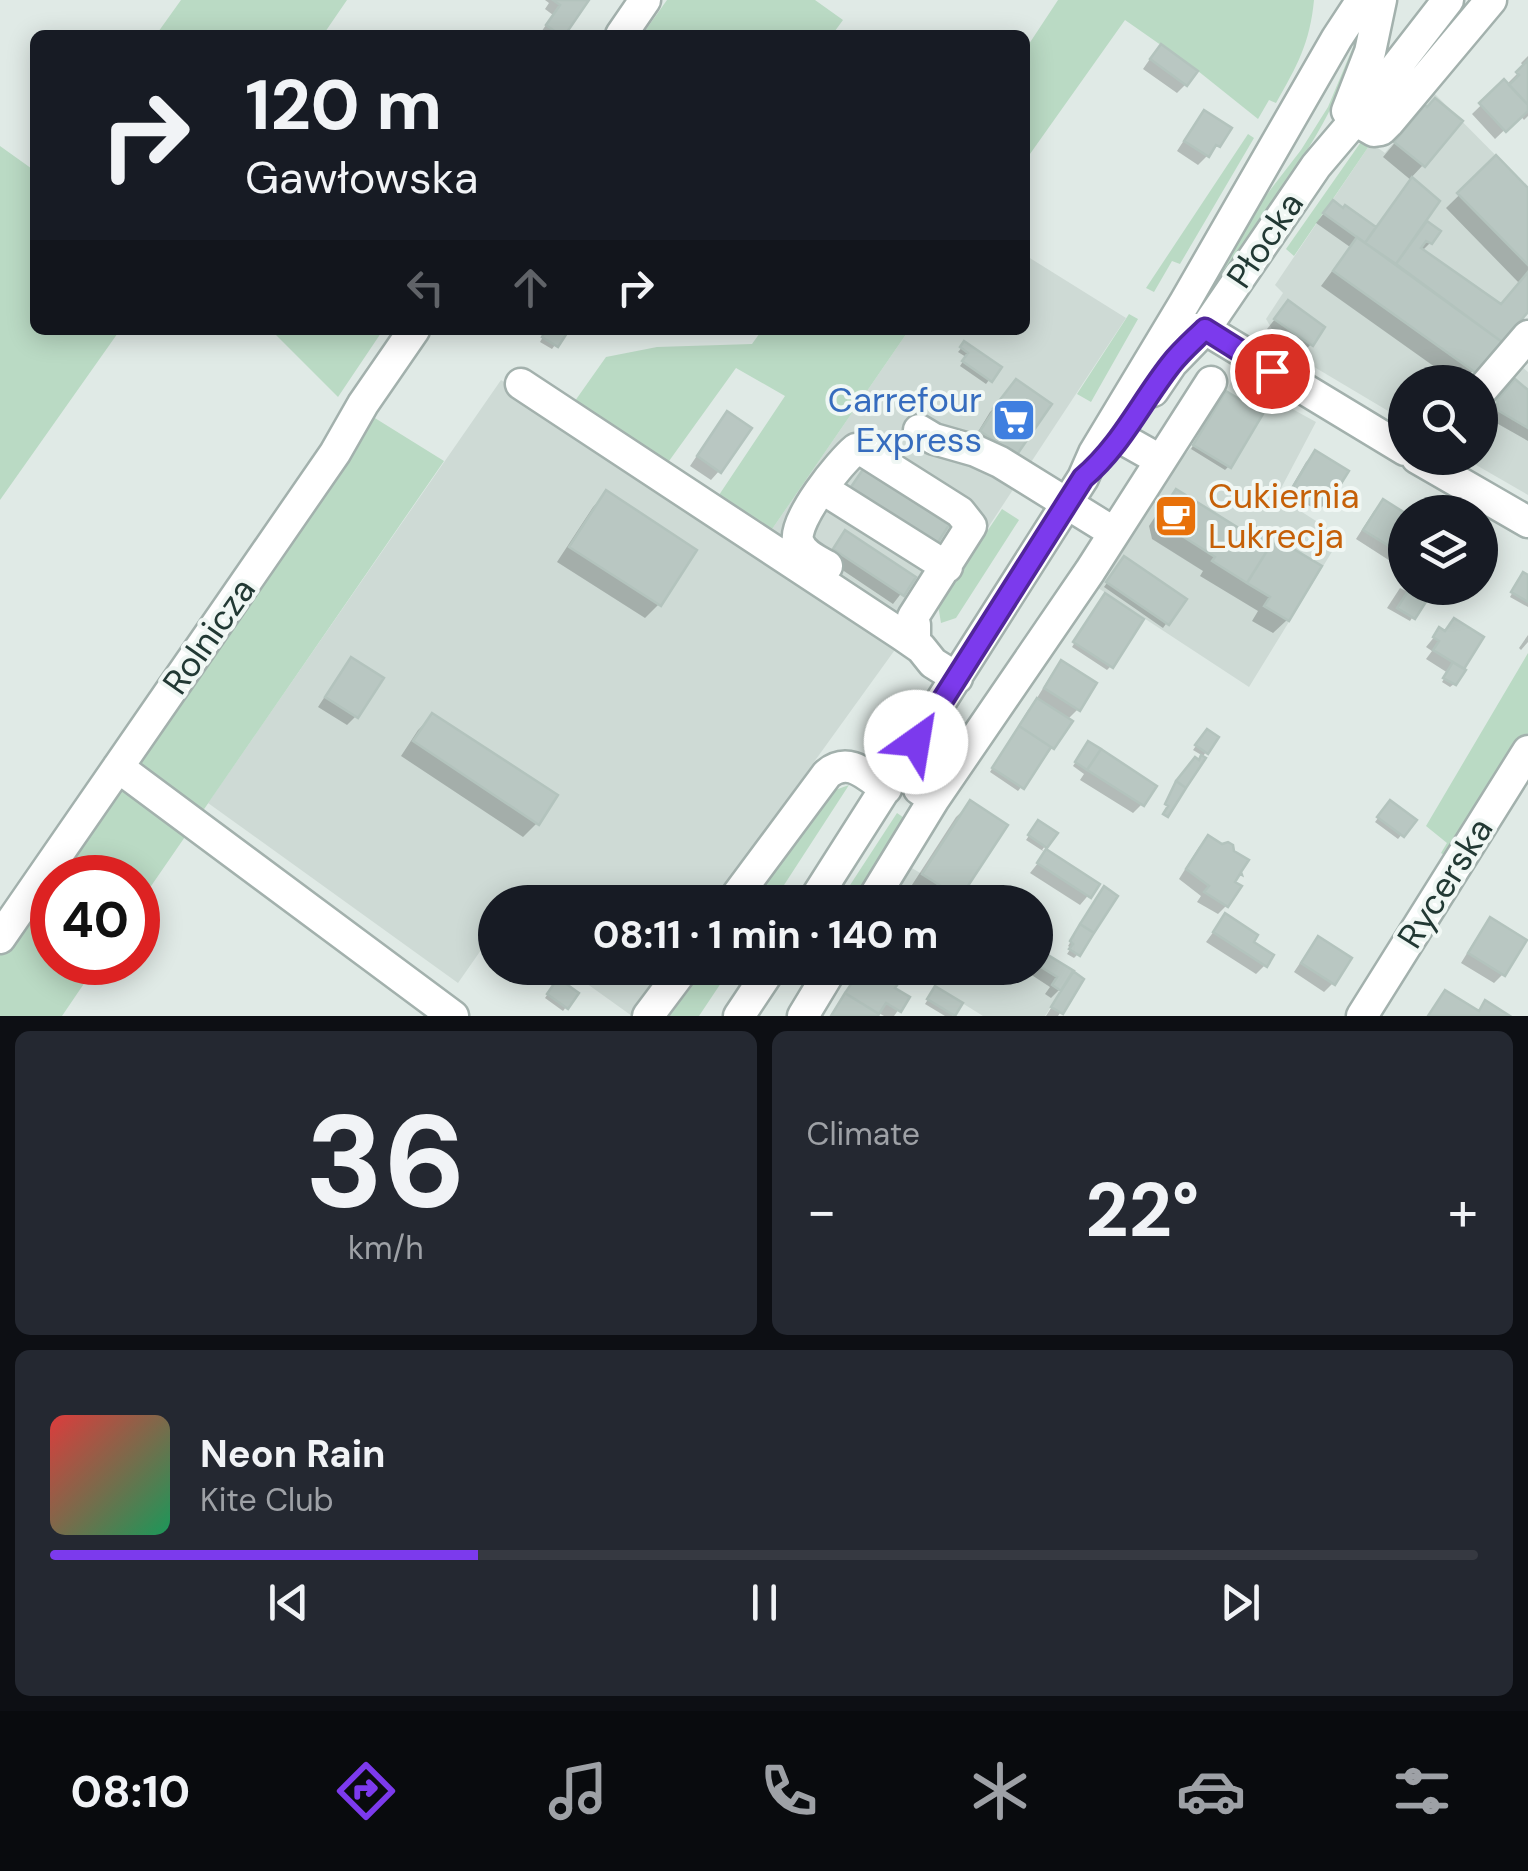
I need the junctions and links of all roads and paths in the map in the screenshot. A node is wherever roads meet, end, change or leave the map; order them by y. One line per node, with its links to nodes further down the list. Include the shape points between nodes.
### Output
1 (645, 0): 7 (street)
2 (1349, 0): 8 (street)
3 (1362, 0): 8 (street, Płocka)
4 (1381, 0): 10 (street, via 1364,71)
5 (1448, 0): 9 (street, Płocka)
6 (1491, 0): 9 (street, via 1388,124 1374,131)
7 (624, 30)
8 (1337, 38): 11 (street, Płocka)
9 (1355, 120): 10 (street, Płocka)
10 (1316, 166): 12 (street, Płocka)
11 (1212, 255): 12 (street, via 1202,288); 15 (street, Płocka)
12 (1205, 329): 15 (street, via 1175,334); 20 (street, Płocka, via 1172,362); 21 (street)
13 (411, 335): 33 (street, Rolnicza)
14 (1528, 336): 16 (street)
15 (1156, 351): 24 (street, Płocka)
16 (1498, 371)
17 (1210, 382): 22 (street)
18 (521, 384): 30 (street)
19 (918, 430): 26 (street, via 1000,462)
20 (1121, 438): 22 (street); 24 (street, Płocka)
21 (1388, 439)
22 (1160, 460): 28 (street)
23 (1449, 475): 27 (street)
24 (1083, 478): 26 (street, Płocka)
25 (823, 489): 29 (street); 29 (street, via 846,458 862,450 969,521 968,534); 30 (street, via 798,533 804,552)
26 (1066, 505): 28 (street); 31 (street, Płocka)
27 (1528, 522)
28 (1113, 532): 35 (street)
29 (946, 566): 30 (street)
30 (914, 631): 31 (street, via 933,663)
31 (956, 678): 34 (street, Płocka)
32 (1528, 751): 47 (street, Rycerska)
33 (118, 767): 39 (street, Rolnicza); 43 (street)
34 (891, 782): 35 (street); 36 (street, via 836,766); 37 (street, Płocka)
35 (934, 799): 38 (street)
36 (745, 885)
37 (824, 885)
38 (881, 885)
39 (0, 938)
40 (671, 985): 44 (street)
41 (760, 985): 45 (street)
42 (822, 985): 46 (street)
43 (454, 1016)
44 (648, 1016)
45 (739, 1016)
46 (803, 1016)
47 (1362, 1016)

